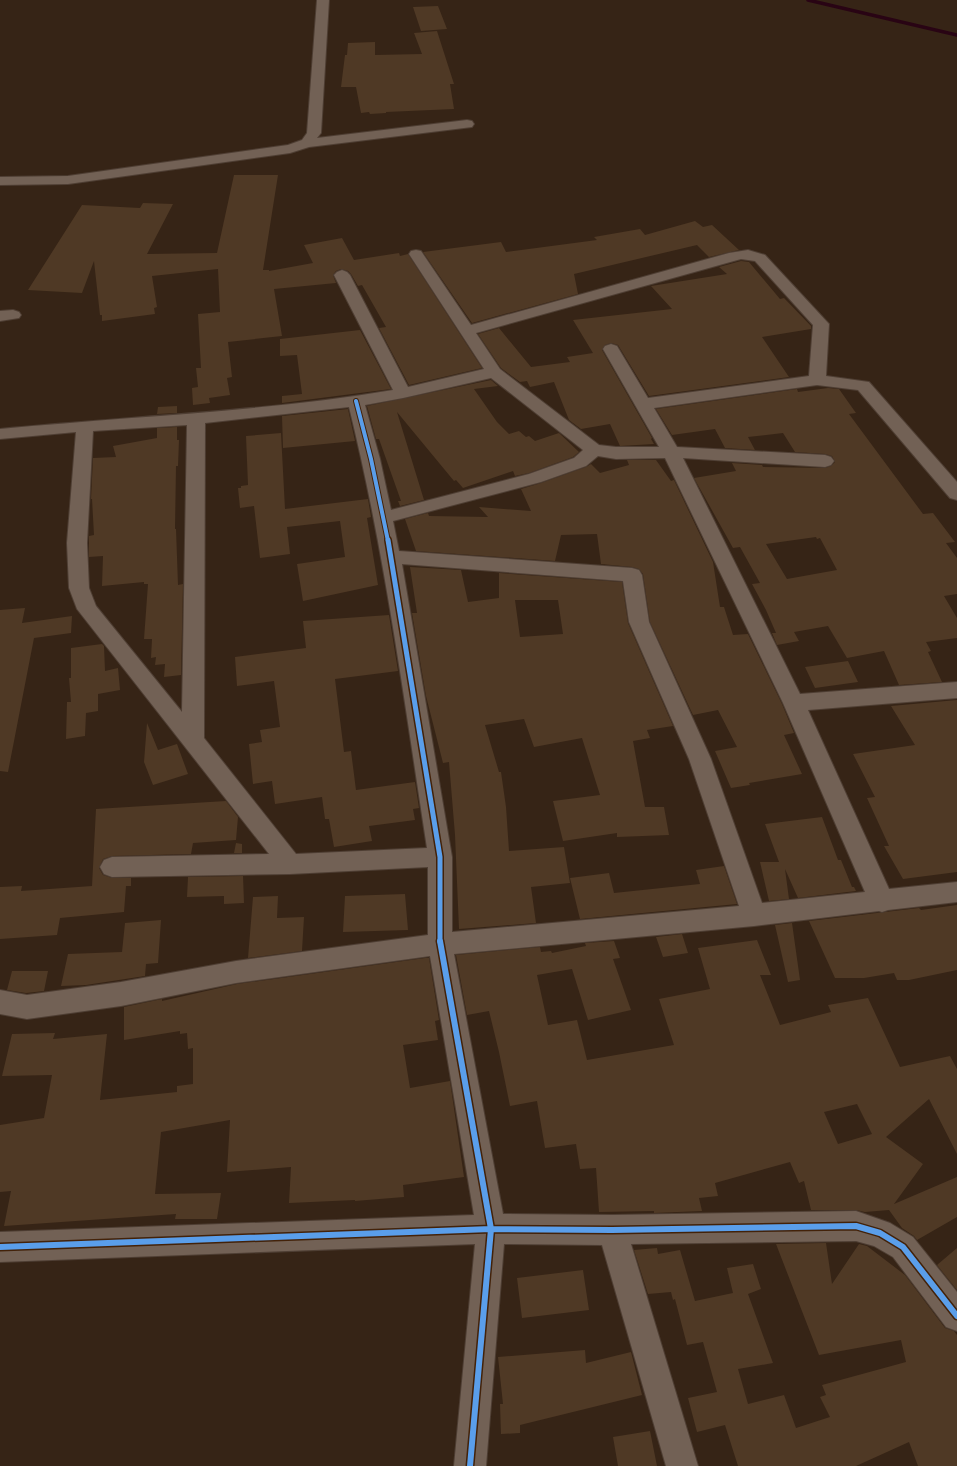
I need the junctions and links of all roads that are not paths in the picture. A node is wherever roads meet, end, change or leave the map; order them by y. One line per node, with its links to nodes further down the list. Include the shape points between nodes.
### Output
1 (323, 0): 3 (street, via 314,133)
2 (467, 124): 3 (street)
3 (307, 143): 4 (street, via 290,149 68,180)
4 (0, 181)
5 (416, 254): 7 (street)
6 (342, 275): 11 (street)
7 (467, 331): 9 (street); 10 (street, via 729,257 750,254 760,258 821,324)
8 (611, 349): 13 (street)
9 (494, 372): 11 (street); 17 (street)
10 (817, 380): 13 (street); 20 (street, via 864,386)
11 (403, 393): 12 (street)
12 (356, 401): 14 (street); 21 (street)
13 (642, 404): 18 (street)
14 (196, 419): 15 (street); 25 (street)
15 (85, 426): 16 (street); 25 (street, via 77,543 78,588 87,610)
16 (0, 434)
17 (594, 450): 18 (street, via 616,453); 21 (street, via 580,462 535,478)
18 (671, 452): 19 (street); 24 (street)
19 (825, 461)
20 (957, 494)
21 (383, 518): 22 (street)
22 (391, 557): 26 (street); 31 (street, via 632,575 639,622 700,759)
23 (957, 690): 24 (street)
24 (794, 703): 30 (street)
25 (193, 740): 27 (street)
26 (440, 857): 27 (street); 32 (street)
27 (290, 864): 28 (street)
28 (112, 868)
29 (957, 892): 30 (street)
30 (882, 902): 31 (street)
31 (754, 915): 32 (street)
32 (440, 944): 33 (street, via 236,972 121,994 27,1007); 34 (street)
33 (0, 1002)
34 (491, 1229): 35 (street); 36 (street); 38 (street)
35 (612, 1230): 37 (street, via 856,1226 880,1233 903,1247); 39 (street)
36 (0, 1247)
37 (957, 1316)
38 (470, 1466)
39 (682, 1466)

